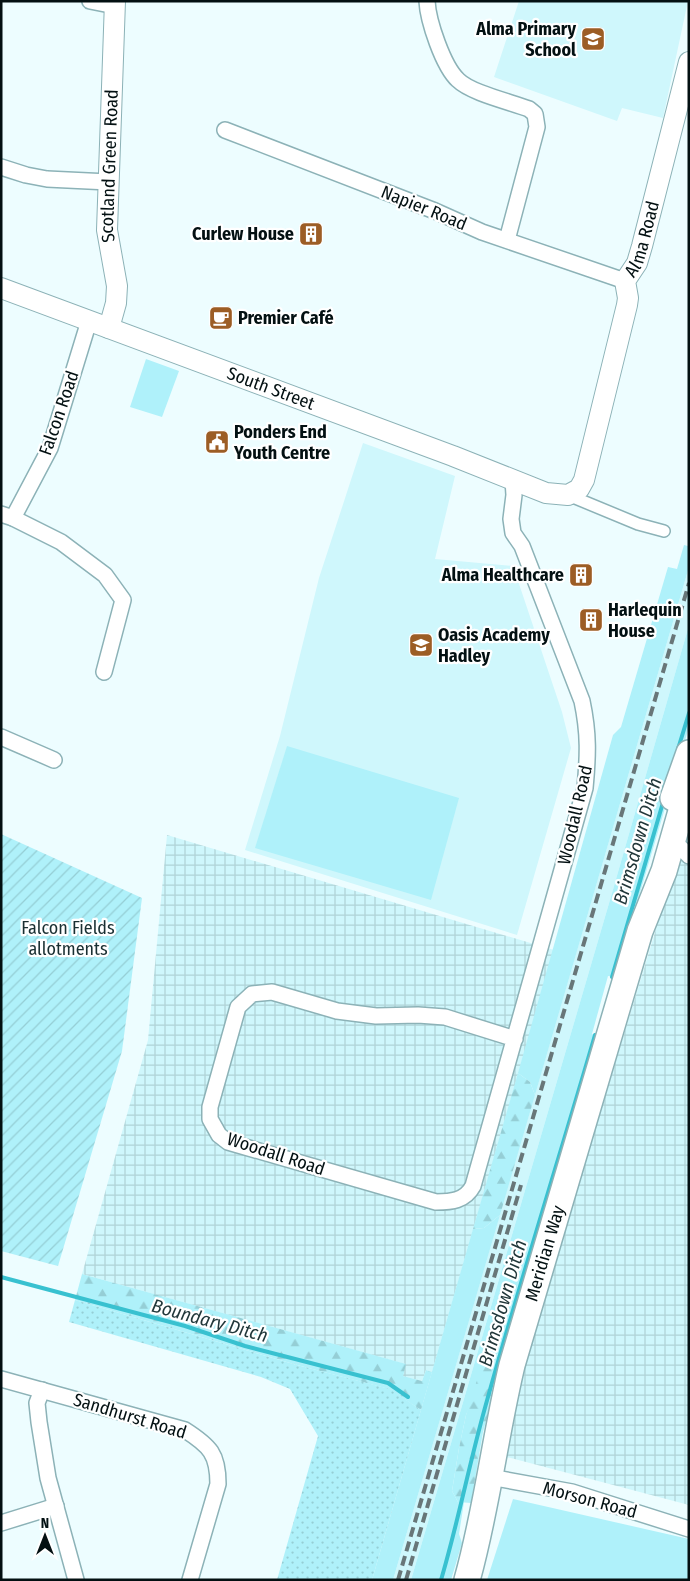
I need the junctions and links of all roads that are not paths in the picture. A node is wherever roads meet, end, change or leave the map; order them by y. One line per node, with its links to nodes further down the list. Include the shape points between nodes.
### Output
1 (90, 1): 3 (street)
2 (427, 1): 8 (street, via 436,40 458,80 535,114 537,127)
3 (115, 3): 7 (street, Scotland Green Road)
4 (689, 62): 9 (street, Alma Road, via 642,246 637,263)
5 (225, 130): 8 (street, Napier Road)
6 (1, 167): 7 (street, via 47,179)
7 (109, 182): 12 (street, Scotland Green Road, via 108,237 118,286)
8 (507, 240): 9 (street, Napier Road)
9 (625, 282): 14 (street, Alma Road, via 628,305 586,471 579,489)
10 (2, 289): 11 (street, South Street)
11 (89, 321): 12 (street, South Street); 15 (street, Falcon Road, via 50,448)
12 (109, 328): 13 (street, South Street)
13 (512, 480): 14 (street, South Street, via 546,493); 24 (street, Woodall Road, via 513,533 522,546 582,702 589,754 585,788)
14 (568, 495): 16 (street, via 638,524)
15 (7, 516): 17 (street, via 61,542 105,575 123,600)
16 (664, 531)
17 (104, 672)
18 (1, 737): 20 (street)
19 (689, 753): 23 (main road, Meridian Way, via 653,867)
20 (54, 760)
21 (689, 783): 22 (main road, Meridian Way)
22 (681, 848): 23 (main road, Meridian Way, via 664,871)
23 (640, 931): 27 (main road, Meridian Way, via 512,1366)
24 (515, 1039): 24 (street, Woodall Road, via 445,1017 376,1016 337,1010 272,992 252,994 238,1007 212,1096 210,1119 219,1135 228,1142 436,1202 451,1202 469,1194 473,1186)
25 (1, 1379): 26 (street, Sandhurst Road)
26 (42, 1390): 28 (street, via 38,1404 39,1422); 32 (street, Sandhurst Road, via 185,1430 212,1451 218,1469 218,1484)
27 (490, 1477): 30 (street, Morson Road, via 572,1492); 33 (main road, Meridian Way)
28 (56, 1506): 29 (street); 31 (street)
29 (1, 1523)
30 (689, 1529)
31 (76, 1580)
32 (190, 1580)
33 (467, 1580)

